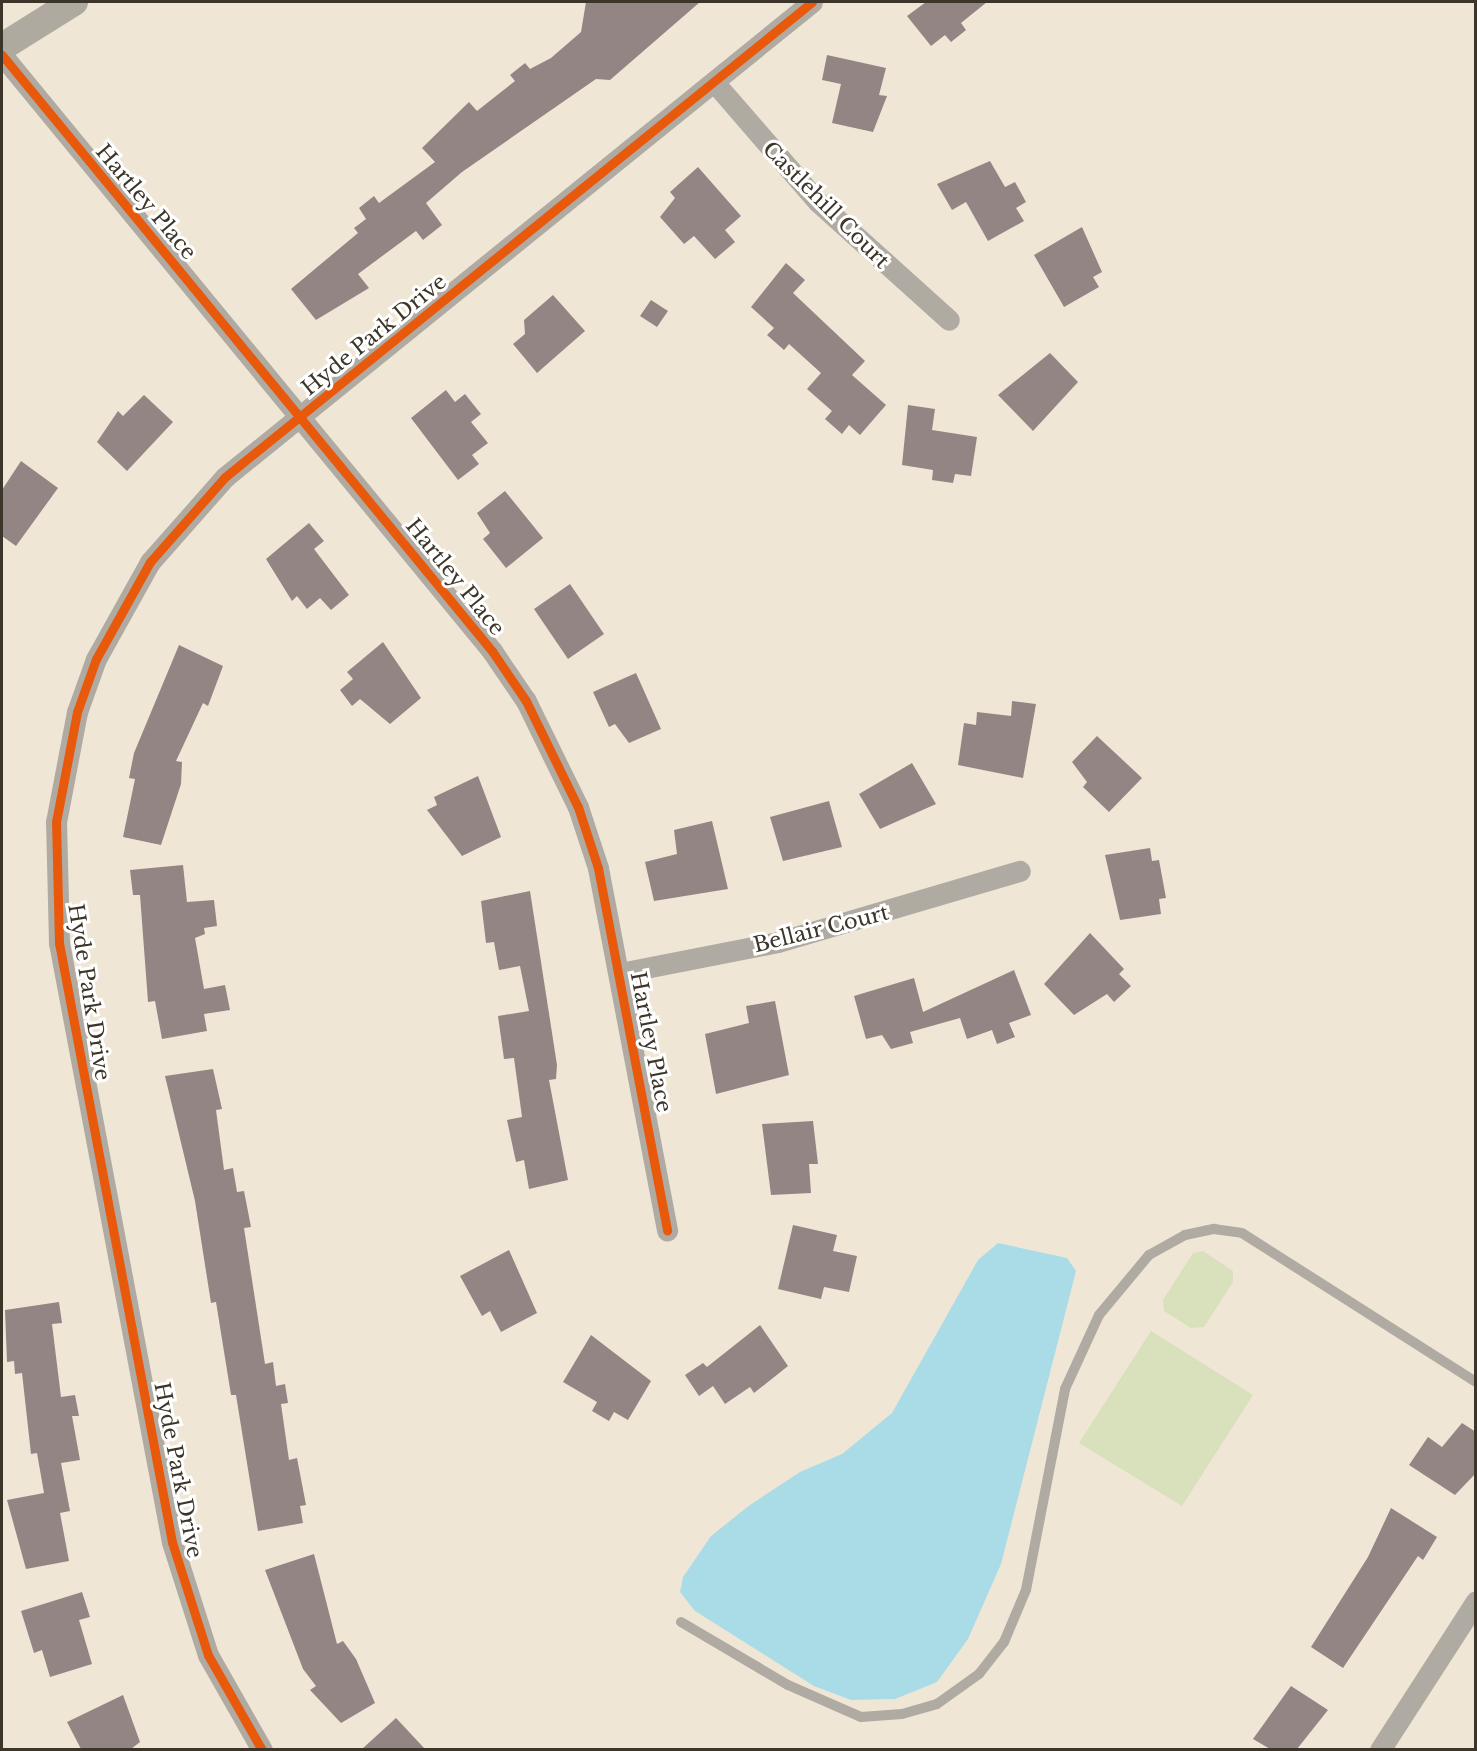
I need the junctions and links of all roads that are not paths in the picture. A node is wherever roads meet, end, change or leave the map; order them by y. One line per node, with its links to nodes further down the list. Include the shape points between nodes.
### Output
1 (74, 2): 3 (main road)
2 (812, 2): 5 (street, Hyde Park Drive)
3 (2, 47)
4 (2, 55): 7 (street, Hartley Place)
5 (714, 82): 6 (street, Castlehill Court, via 818,202); 7 (street, Hyde Park Drive)
6 (948, 320)
7 (301, 416): 9 (street, Hartley Place, via 492,651 526,701 578,807 598,868); 14 (street, Hyde Park Drive, via 190,511 120,609 77,712 56,822 59,943 172,1542 208,1655)
8 (1020, 871): 9 (street, Bellair Court, via 778,942)
9 (620, 973): 10 (street, Hartley Place)
10 (667, 1230)
11 (1476, 1382): 13 (lane, via 1242,1233 1214,1229 1185,1235 1149,1255 1099,1315 1062,1400 1026,1590 1004,1642 979,1674 937,1704 902,1714 861,1717 788,1685)
12 (1476, 1601): 15 (street)
13 (681, 1622)
14 (262, 1749)
15 (1380, 1749)

